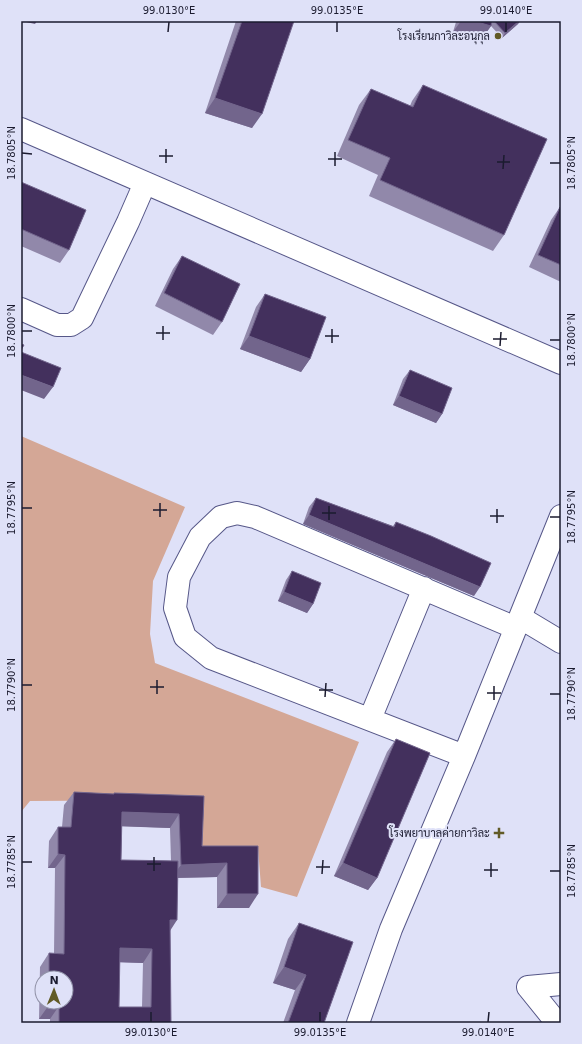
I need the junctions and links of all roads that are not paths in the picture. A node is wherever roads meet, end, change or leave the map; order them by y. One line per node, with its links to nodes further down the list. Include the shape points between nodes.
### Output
1 (21, 129): 2 (lane)
2 (145, 183): 3 (lane, via 82,318 71,325 57,326); 4 (lane)
3 (21, 309)
4 (561, 363)
5 (561, 516): 7 (lane)
6 (424, 588): 7 (lane); 9 (lane); 9 (lane, via 255,517 237,513 221,517 200,536 179,576 175,608 185,637 211,658)
7 (518, 623): 8 (lane); 10 (lane)
8 (561, 642)
9 (370, 719): 10 (lane)
10 (464, 756): 12 (lane, via 391,929)
11 (561, 984): 13 (lane, via 528,987)
12 (358, 1023)
13 (557, 1023)

